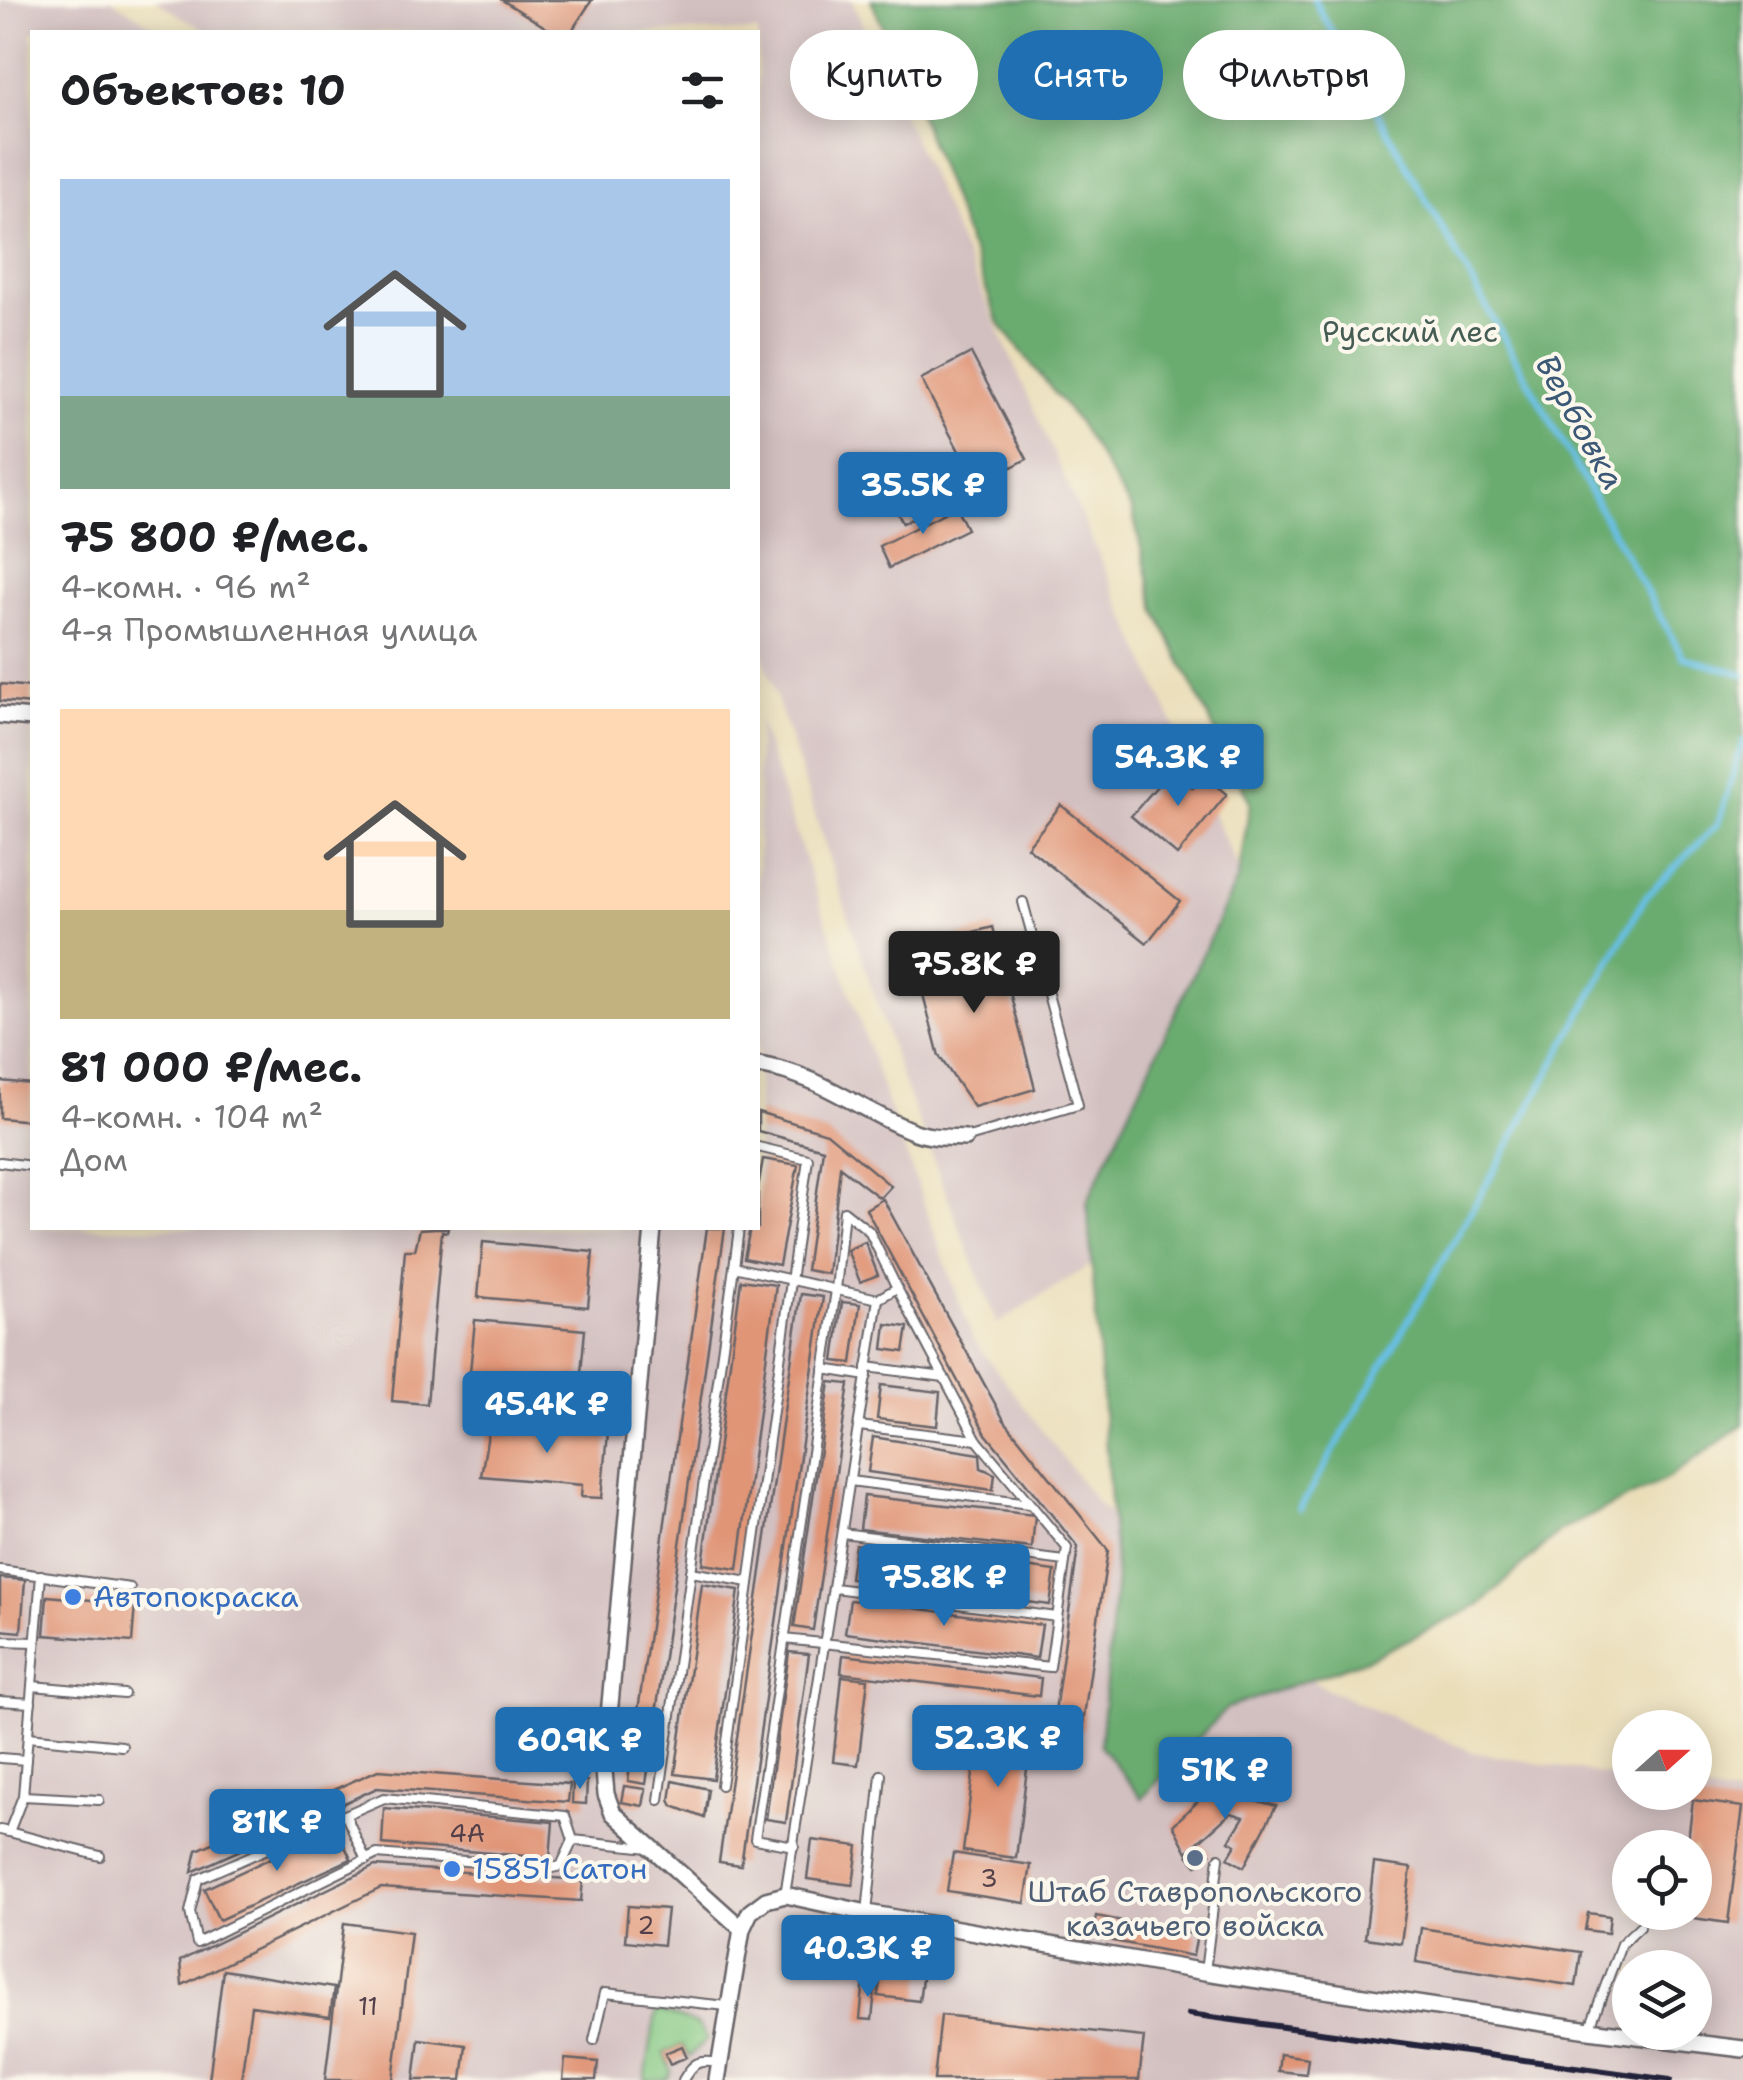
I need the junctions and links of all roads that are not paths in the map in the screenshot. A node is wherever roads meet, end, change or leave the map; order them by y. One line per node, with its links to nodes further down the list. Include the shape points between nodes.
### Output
1 (0, 715): 2 (street)
2 (30, 718)
3 (1022, 902): 5 (lane, via 1078,1105)
4 (760, 1065): 5 (street, via 828,1086 910,1130)
5 (966, 1138)
6 (760, 1148): 12 (lane, via 808,1158)
7 (0, 1162): 8 (lane)
8 (30, 1166)
9 (653, 1230): 53 (street, via 604,1772 614,1813)
10 (739, 1230): 11 (lane)
11 (734, 1266): 12 (lane); 26 (lane)
12 (792, 1280): 14 (lane); 28 (lane)
13 (897, 1288): 14 (lane, via 868,1231 844,1211); 15 (lane); 18 (lane)
14 (836, 1290): 15 (lane); 16 (lane)
15 (878, 1299): 17 (lane)
16 (824, 1370): 17 (lane); 32 (lane)
17 (867, 1372): 18 (lane); 19 (lane)
18 (944, 1377): 20 (lane)
19 (859, 1426): 20 (lane); 21 (lane)
20 (977, 1440): 22 (lane)
21 (850, 1480): 22 (lane); 23 (lane)
22 (1032, 1504): 24 (lane, via 1067,1548)
23 (842, 1533): 24 (lane); 30 (lane)
24 (1065, 1561): 31 (lane)
25 (0, 1570): 27 (lane)
26 (691, 1572): 28 (lane); 48 (lane)
27 (41, 1575): 29 (lane); 34 (lane)
28 (750, 1582): 45 (lane)
29 (130, 1588)
30 (834, 1588): 31 (lane); 35 (lane)
31 (1057, 1617): 35 (lane, via 1050,1667)
32 (784, 1639): 35 (lane); 52 (lane, via 755,1839)
33 (0, 1641): 34 (lane)
34 (35, 1642): 36 (lane)
35 (825, 1643): 52 (lane)
36 (32, 1686): 37 (lane); 39 (lane)
37 (124, 1694)
38 (0, 1701): 39 (lane)
39 (31, 1703): 40 (lane)
40 (28, 1737): 41 (lane); 43 (lane)
41 (122, 1746)
42 (0, 1758): 43 (lane)
43 (26, 1760): 46 (lane)
44 (881, 1775): 58 (lane)
45 (720, 1784)
46 (23, 1796): 47 (lane); 50 (lane)
47 (98, 1800)
48 (660, 1800)
49 (346, 1816): 51 (lane, via 384,1798 565,1816); 56 (lane); 56 (lane, via 198,1879 190,1912 197,1943)
50 (4, 1831): 54 (lane)
51 (572, 1840): 53 (lane); 56 (lane, via 560,1866 552,1868 377,1854)
52 (794, 1846): 57 (lane)
53 (654, 1849): 59 (street)
54 (100, 1856)
55 (1219, 1858): 61 (lane)
56 (366, 1860)
57 (786, 1895): 58 (street); 59 (street, via 750,1912)
58 (867, 1913): 61 (street)
59 (742, 1929): 62 (street)
60 (1636, 1930): 63 (lane, via 1621,1944)
61 (1205, 1972): 63 (street)
62 (727, 2006): 64 (lane, via 605,1993); 66 (street)
63 (1589, 2030): 65 (street)
64 (594, 2040)
65 (1743, 2049)
66 (718, 2072): 67 (lane, via 702,2060)
67 (683, 2080)

